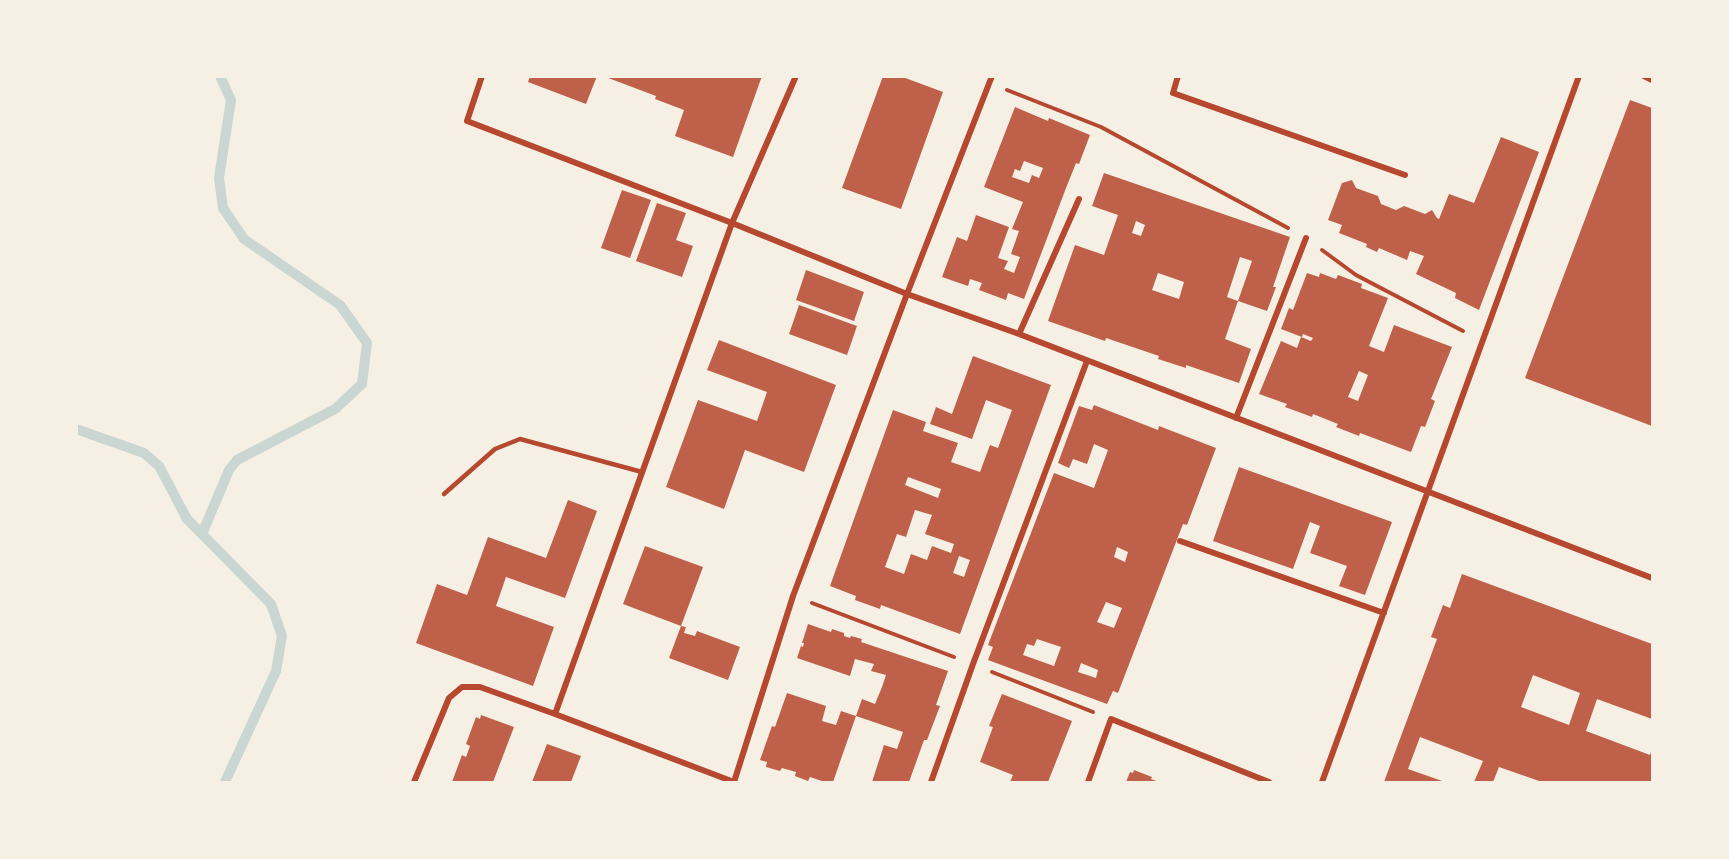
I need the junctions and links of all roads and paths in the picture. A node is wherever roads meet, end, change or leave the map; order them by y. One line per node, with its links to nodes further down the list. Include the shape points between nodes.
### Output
1 (482, 76): 10 (street, via 467,121)
2 (796, 76): 10 (street)
3 (1178, 76): 8 (street, via 1173,93)
4 (1579, 76): 14 (street)
5 (1644, 76): 7 (street)
6 (991, 80): 11 (path, via 1101,127); 12 (street)
7 (1653, 80)
8 (1405, 176)
9 (1079, 199): 13 (street)
10 (732, 223): 12 (street); 17 (street)
11 (1306, 238): 14 (path, via 1356,275); 16 (street)
12 (907, 294): 13 (street); 25 (street, via 793,596)
13 (1019, 334): 15 (street)
14 (1483, 341): 18 (street)
15 (1087, 361): 16 (street); 26 (street)
16 (1236, 418): 18 (street)
17 (642, 472): 19 (lane, via 520,440 495,449); 23 (street)
18 (1428, 492): 21 (street); 22 (street)
19 (444, 494)
20 (1180, 541): 22 (street)
21 (1653, 578)
22 (1384, 613): 29 (street)
23 (555, 714): 24 (street, via 480,687 462,687 449,698); 25 (street)
24 (414, 783)
25 (734, 783)
26 (931, 783)
27 (1088, 783): 28 (street, via 1111,719)
28 (1269, 783)
29 (1322, 783)

